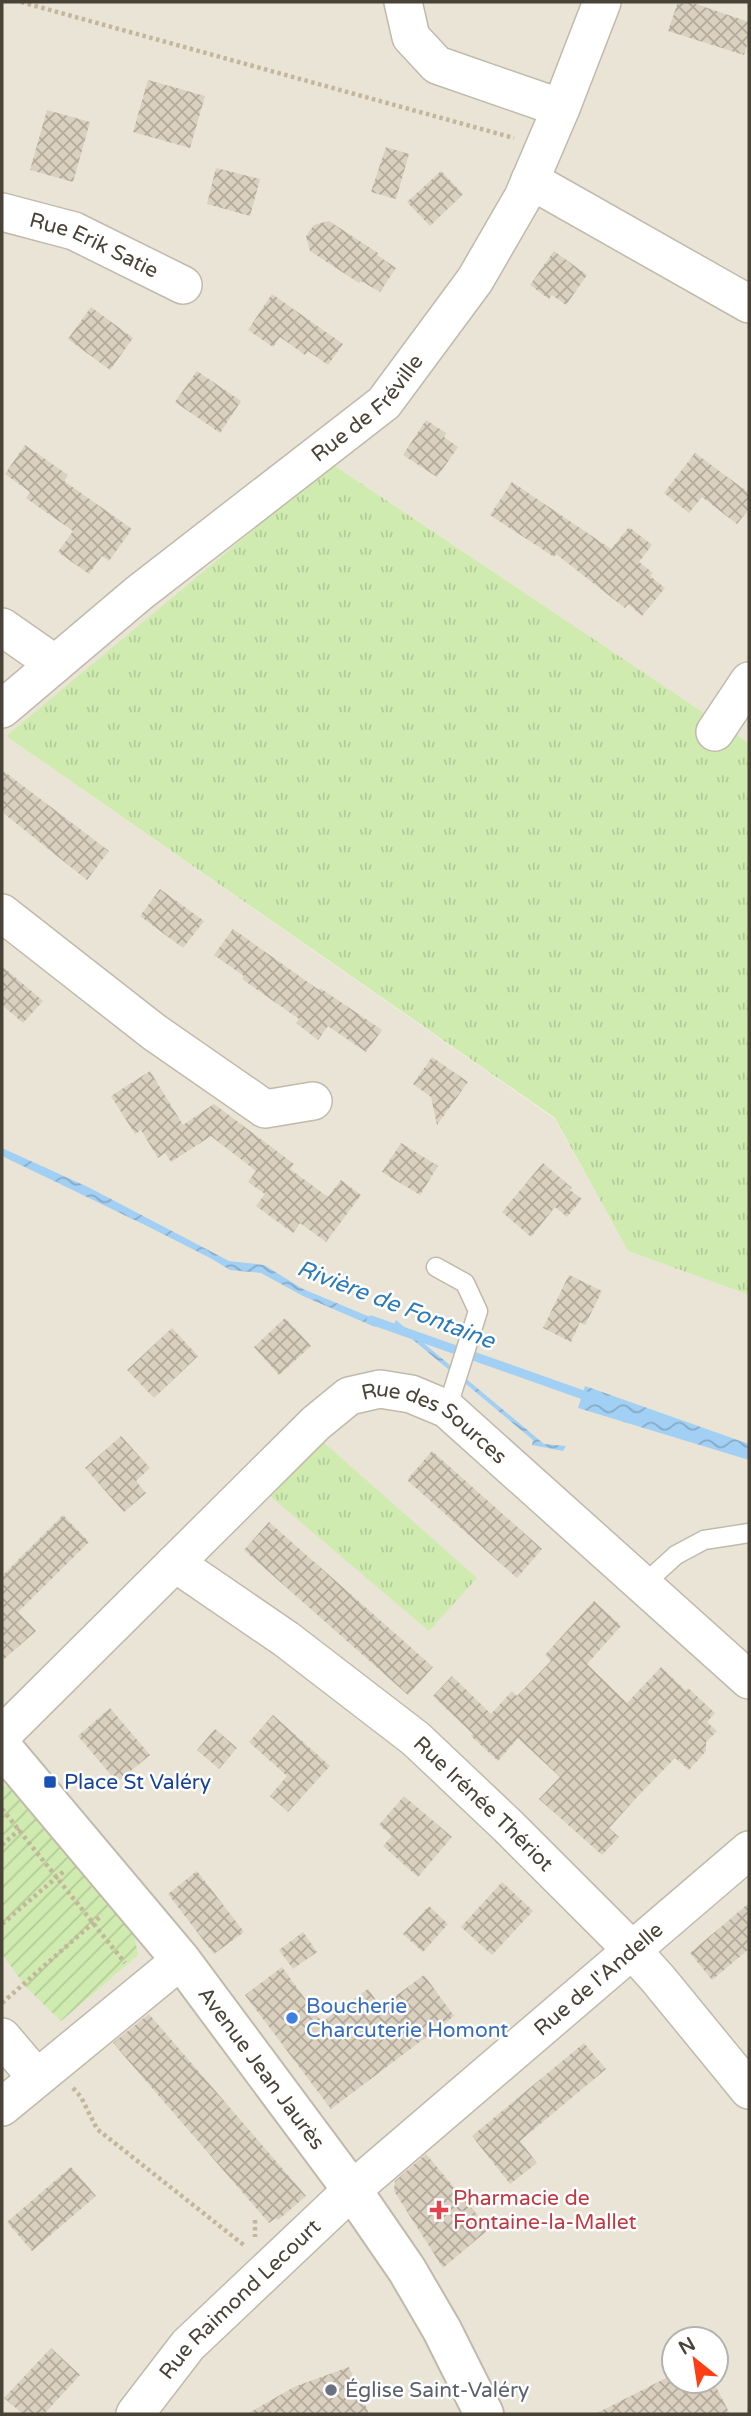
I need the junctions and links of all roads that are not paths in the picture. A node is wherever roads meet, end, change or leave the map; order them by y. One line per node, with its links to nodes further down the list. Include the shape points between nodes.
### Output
1 (403, 2): 3 (street, via 411,37 438,65)
2 (602, 2): 3 (street, Rue de Fréville)
3 (561, 108): 4 (street, Rue de Fréville)
4 (530, 180): 7 (street); 9 (street, Rue de Fréville, via 475,280 384,403)
5 (2, 212): 6 (street, Rue Erik Satie, via 74,231)
6 (183, 285)
7 (749, 304)
8 (2, 627): 9 (street)
9 (55, 664): 11 (street, Rue de Fréville)
10 (749, 681): 12 (street)
11 (2, 709)
12 (715, 732)
13 (2, 913): 14 (street, via 154,1032 265,1109)
14 (313, 1101)
15 (436, 1266): 16 (lane, via 465,1283 478,1311)
16 (451, 1395): 18 (street, Rue des Sources, via 380,1388 349,1396); 19 (street, Rue des Sources)
17 (749, 1533): 19 (lane, via 704,1540 676,1555)
18 (175, 1563): 21 (street, Rue des Sources); 24 (street, Rue Irénée Thériot, via 286,1639 416,1739)
19 (643, 1585): 20 (street, Rue des Sources)
20 (749, 1680)
21 (2, 1735)
22 (2, 1747): 25 (street, Avenue Jean Jaurès)
23 (749, 1850): 24 (street, Rue de l'Andelle)
24 (632, 1950): 28 (street, Rue Irénée Thériot); 30 (street, Rue de l'Andelle)
25 (181, 1959): 27 (street); 30 (street, Avenue Jean Jaurès)
26 (2, 2037): 27 (street)
27 (45, 2070): 29 (street)
28 (749, 2091)
29 (2, 2107)
30 (352, 2190): 31 (street, Rue Raimond Lecourt, via 188,2345); 32 (street, Avenue Jean Jaurès, via 407,2270)
31 (135, 2414)
32 (484, 2414)

